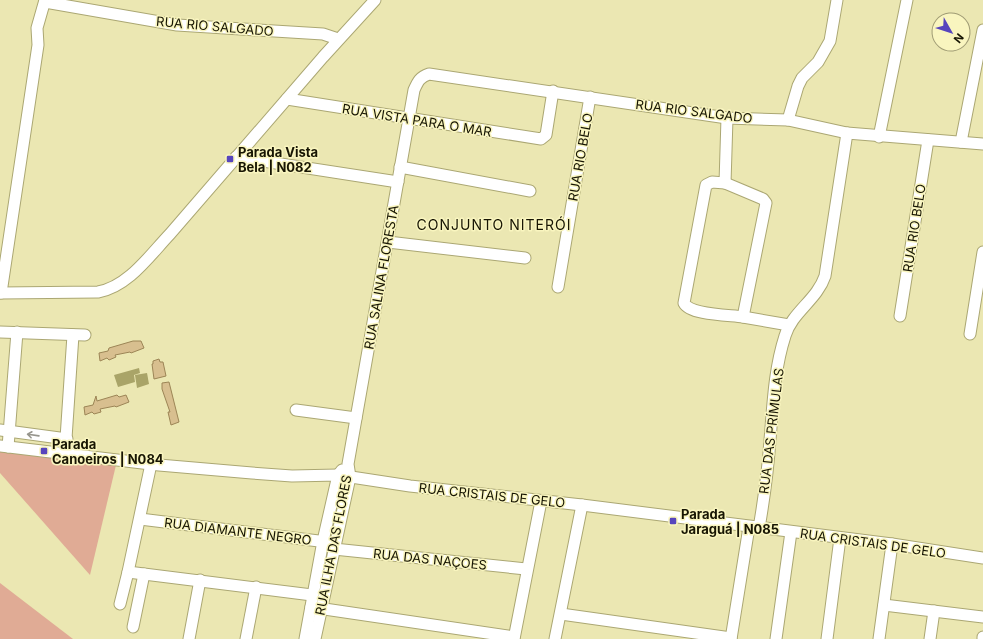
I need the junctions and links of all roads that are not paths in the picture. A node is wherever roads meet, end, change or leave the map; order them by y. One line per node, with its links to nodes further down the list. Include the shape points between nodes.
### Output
1 (375, 0): 6 (street)
2 (837, 0): 13 (street, via 830,41 818,62 802,78)
3 (907, 0): 15 (street)
4 (45, 1): 6 (street, RUA RIO SALGADO, via 177,25 323,34); 28 (street, via 37,28 38,45)
5 (983, 30): 17 (street)
6 (338, 39): 10 (street)
7 (414, 90): 8 (street, RUA RIO SALGADO, via 422,76 429,74); 12 (street, RUA SALINA FLORESTA)
8 (553, 91): 9 (street, RUA RIO SALGADO); 12 (street, RUA VISTA PARA O MAR, via 546,135 541,139)
9 (590, 97): 11 (street, RUA RIO SALGADO); 27 (street, RUA RIO BELO)
10 (286, 99): 12 (street, RUA VISTA PARA O MAR); 19 (street)
11 (727, 118): 13 (street, RUA RIO SALGADO); 22 (street)
12 (409, 119): 20 (street, RUA SALINA FLORESTA)
13 (788, 120): 14 (street, RUA RIO SALGADO)
14 (847, 133): 15 (street, RUA RIO SALGADO); 31 (street, RUA DAS PRÍMULAS, via 825,276 818,291)
15 (879, 137): 16 (street, RUA RIO SALGADO)
16 (928, 140): 17 (street, RUA RIO SALGADO); 29 (street, RUA RIO BELO)
17 (960, 142): 18 (street, RUA RIO SALGADO)
18 (983, 144)
19 (236, 157): 21 (street); 28 (street, via 147,259 112,289 98,292)
20 (400, 167): 21 (street, RUA SALINA FLORESTA); 23 (street)
21 (398, 182): 24 (street, RUA SALINA FLORESTA)
22 (725, 183): 30 (street, via 763,199 766,203); 30 (street, via 712,182 706,185 684,303 689,310)
23 (530, 191)
24 (388, 242): 26 (street); 38 (street, RUA SALINA FLORESTA)
25 (983, 252): 34 (street)
26 (525, 258)
27 (558, 287)
28 (0, 293)
29 (900, 316)
30 (743, 317): 31 (street)
31 (790, 325): 50 (street, RUA DAS PRÍMULAS, via 784,336 774,389 769,455)
32 (0, 332): 33 (street)
33 (17, 332): 35 (street); 39 (street)
34 (970, 334)
35 (73, 335): 36 (street); 40 (street)
36 (85, 335)
37 (296, 410): 38 (street)
38 (356, 418): 44 (street, RUA SALINA FLORESTA)
39 (5, 431): 40 (street, one-way to 39); 41 (street)
40 (67, 440): 42 (street)
41 (4, 446): 42 (street, RUA CRISTAIS DE GELO)
42 (65, 453): 43 (street, RUA CRISTAIS DE GELO)
43 (151, 464): 45 (street, RUA CRISTAIS DE GELO, via 284,475); 49 (street)
44 (348, 464): 45 (street, RUA ILHA DAS FLORES); 46 (street, RUA ILHA DAS FLORES)
45 (338, 476): 46 (street, RUA CRISTAIS DE GELO); 53 (street, RUA ILHA DAS FLORES)
46 (350, 477): 47 (street, RUA CRISTAIS DE GELO); 55 (street, RUA ILHA DAS FLORES)
47 (541, 501): 48 (street, RUA CRISTAIS DE GELO); 57 (street)
48 (582, 505): 50 (street, RUA CRISTAIS DE GELO); 67 (street)
49 (140, 519): 53 (street, RUA DIAMANTE NEGRO); 58 (street)
50 (754, 527): 51 (street, RUA CRISTAIS DE GELO); 76 (street, RUA DAS PRÍMULAS)
51 (791, 532): 52 (street, RUA CRISTAIS DE GELO); 77 (street)
52 (840, 538): 54 (street, RUA CRISTAIS DE GELO); 78 (street)
53 (323, 541): 55 (street, RUA DIAMANTE NEGRO); 62 (street, RUA ILHA DAS FLORES)
54 (892, 544): 56 (street, RUA CRISTAIS DE GELO); 64 (street)
55 (335, 546): 57 (street, RUA DAS NAÇOES); 65 (street, RUA ILHA DAS FLORES)
56 (983, 558)
57 (526, 569): 70 (street)
58 (128, 572): 59 (street); 63 (street)
59 (144, 574): 60 (street); 69 (street)
60 (200, 580): 61 (street); 71 (street)
61 (256, 587): 62 (street); 72 (street)
62 (312, 595): 65 (street, RUA ILHA DAS FLORES)
63 (120, 604)
64 (884, 605): 66 (street); 79 (street)
65 (316, 608): 70 (street); 73 (street, RUA ILHA DAS FLORES); 74 (street, RUA ILHA DAS FLORES)
66 (934, 611): 68 (street); 80 (street)
67 (561, 614): 75 (street); 76 (street)
68 (983, 617)
69 (132, 627)
70 (514, 638)
71 (189, 639)
72 (246, 639)
73 (306, 639)
74 (315, 639)
75 (556, 639)
76 (731, 639)
77 (776, 639)
78 (827, 639)
79 (879, 639)
80 (930, 639)

